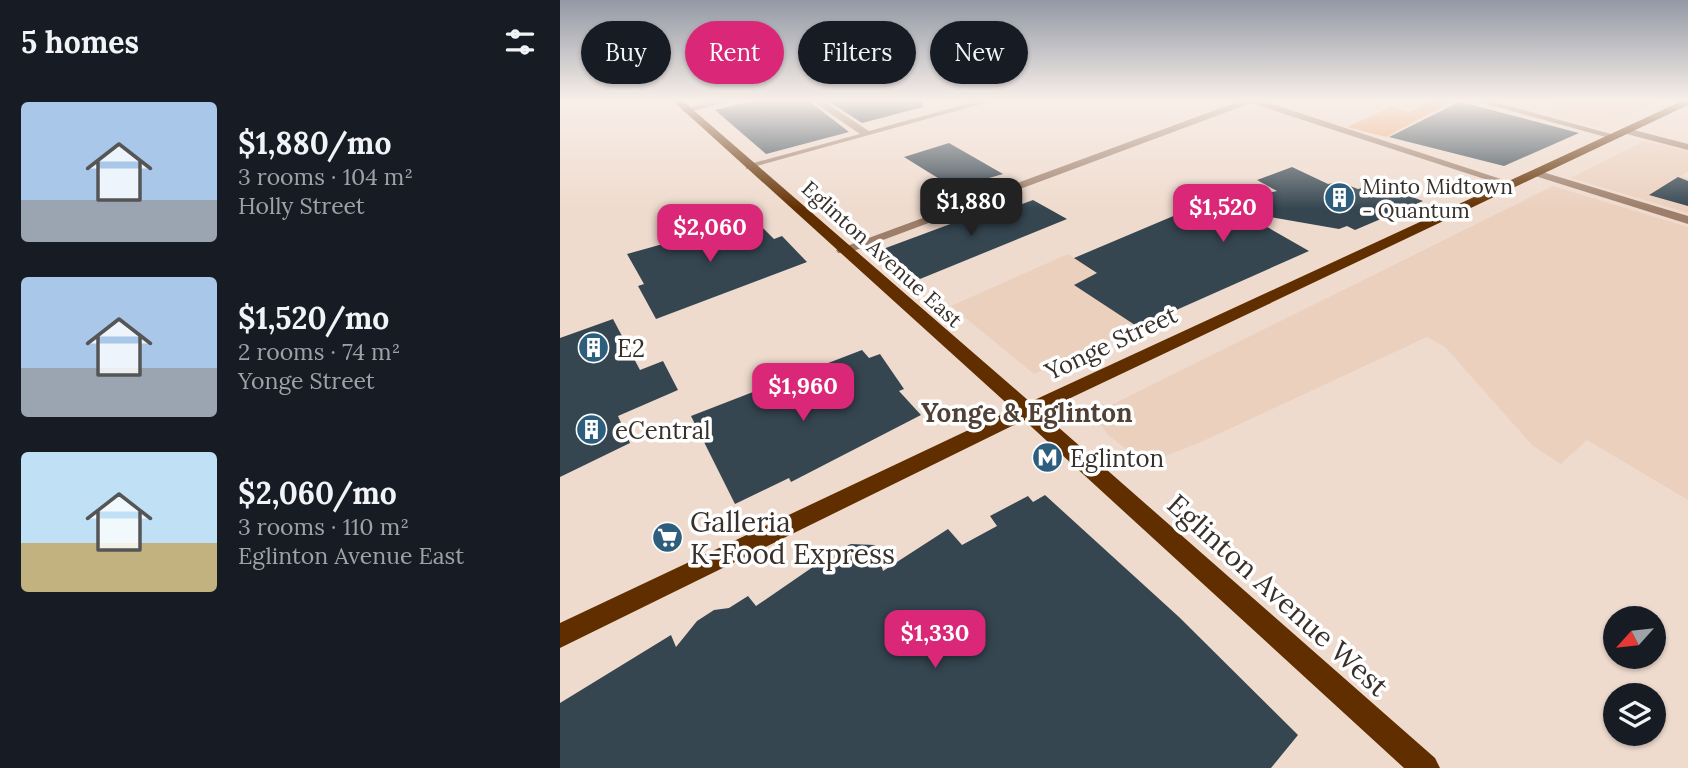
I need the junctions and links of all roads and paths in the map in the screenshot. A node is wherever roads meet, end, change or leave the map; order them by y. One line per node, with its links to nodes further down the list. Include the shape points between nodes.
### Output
1 (717, 137): 8 (main road, Eglinton Avenue East)
2 (857, 137): 8 (street)
3 (1153, 137): 12 (street)
4 (1363, 137): 10 (street)
5 (1611, 137): 9 (main road, Yonge Street)
6 (1649, 137): 7 (street)
7 (1688, 147)
8 (750, 167): 12 (main road, Eglinton Avenue East)
9 (1536, 173): 10 (main road, Yonge Street); 11 (street)
10 (1510, 184): 13 (main road, Yonge Street)
11 (1688, 220)
12 (843, 250): 13 (main road, Eglinton Avenue East)
13 (1027, 412): 14 (main road, Yonge Street); 15 (main road, Eglinton Avenue West)
14 (560, 636)
15 (1425, 768)

